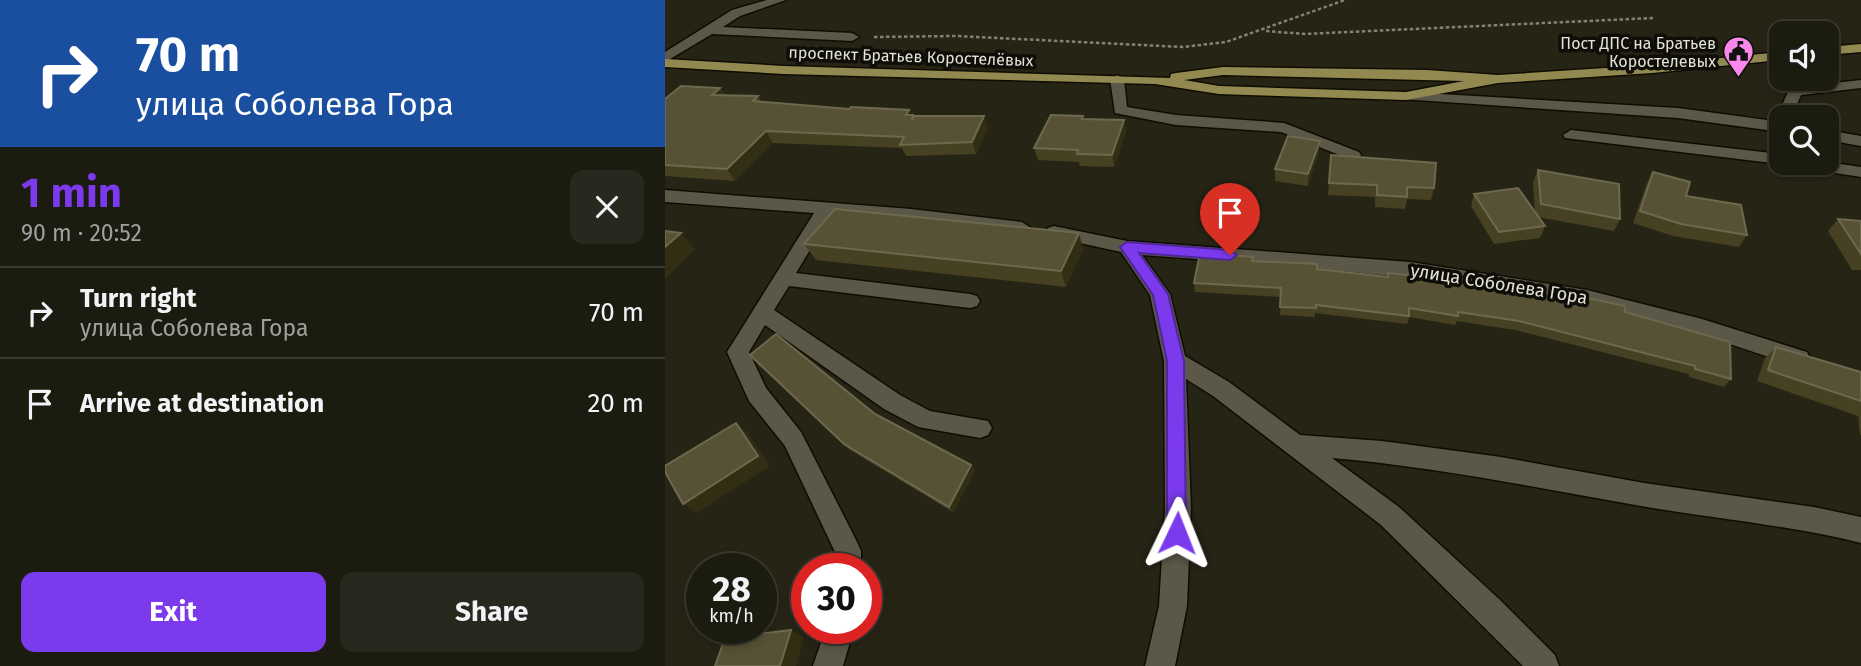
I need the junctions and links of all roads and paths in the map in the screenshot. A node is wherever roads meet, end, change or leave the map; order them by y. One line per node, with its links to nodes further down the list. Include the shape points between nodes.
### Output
1 (780, 0): 3 (street)
2 (1345, 0): 6 (path)
3 (761, 3): 5 (street)
4 (1653, 18): 6 (path, via 1305,34)
5 (708, 30): 7 (street); 11 (street)
6 (1266, 30): 7 (path, via 1226,42 1183,47 956,36)
7 (852, 37)
8 (1861, 48): 9 (main road)
9 (1839, 50)
10 (1769, 57): 13 (main road, проспект Братьев Коростелёвых)
11 (665, 61): 12 (main road, проспект Братьев Коростелёвых, via 784,70)
12 (1117, 79): 14 (main road, проспект Братьев Коростелёвых); 22 (street, via 1120,110 1177,120 1285,128)
13 (1498, 79): 14 (main road, проспект Братьев Коростелёвых, via 1223,71); 16 (main road, проспект Братьев Коростелёвых)
14 (1155, 80): 16 (main road, проспект Братьев Коростелёвых, via 1219,90)
15 (1861, 84): 17 (street, via 1795,91)
16 (1406, 96): 18 (street, via 1678,113)
17 (1789, 105)
18 (1769, 125)
19 (1571, 135): 23 (street)
20 (1839, 137): 21 (street)
21 (1861, 141)
22 (1353, 155)
23 (1769, 158)
24 (1839, 169): 25 (street)
25 (1861, 172)
26 (665, 196): 27 (street, улица Соболева Гора)
27 (825, 210): 28 (street, улица Соболева Гора, via 1071,234); 29 (street)
28 (1127, 247): 32 (street, via 1160,294); 33 (street, улица Соболева Гора, via 1410,269 1587,297)
29 (783, 278): 30 (street); 31 (street)
30 (970, 301)
31 (762, 312): 34 (street, via 892,402 926,420); 37 (street, via 738,352 757,394 793,439)
32 (1175, 361): 35 (street); 40 (street, via 1178,509 1173,606)
33 (1810, 361)
34 (979, 428)
35 (1297, 445): 36 (street, via 1501,468); 41 (street, via 1390,516)
36 (1861, 530)
37 (848, 553)
38 (835, 644): 39 (street)
39 (828, 666)
40 (1160, 666)
41 (1544, 666)

